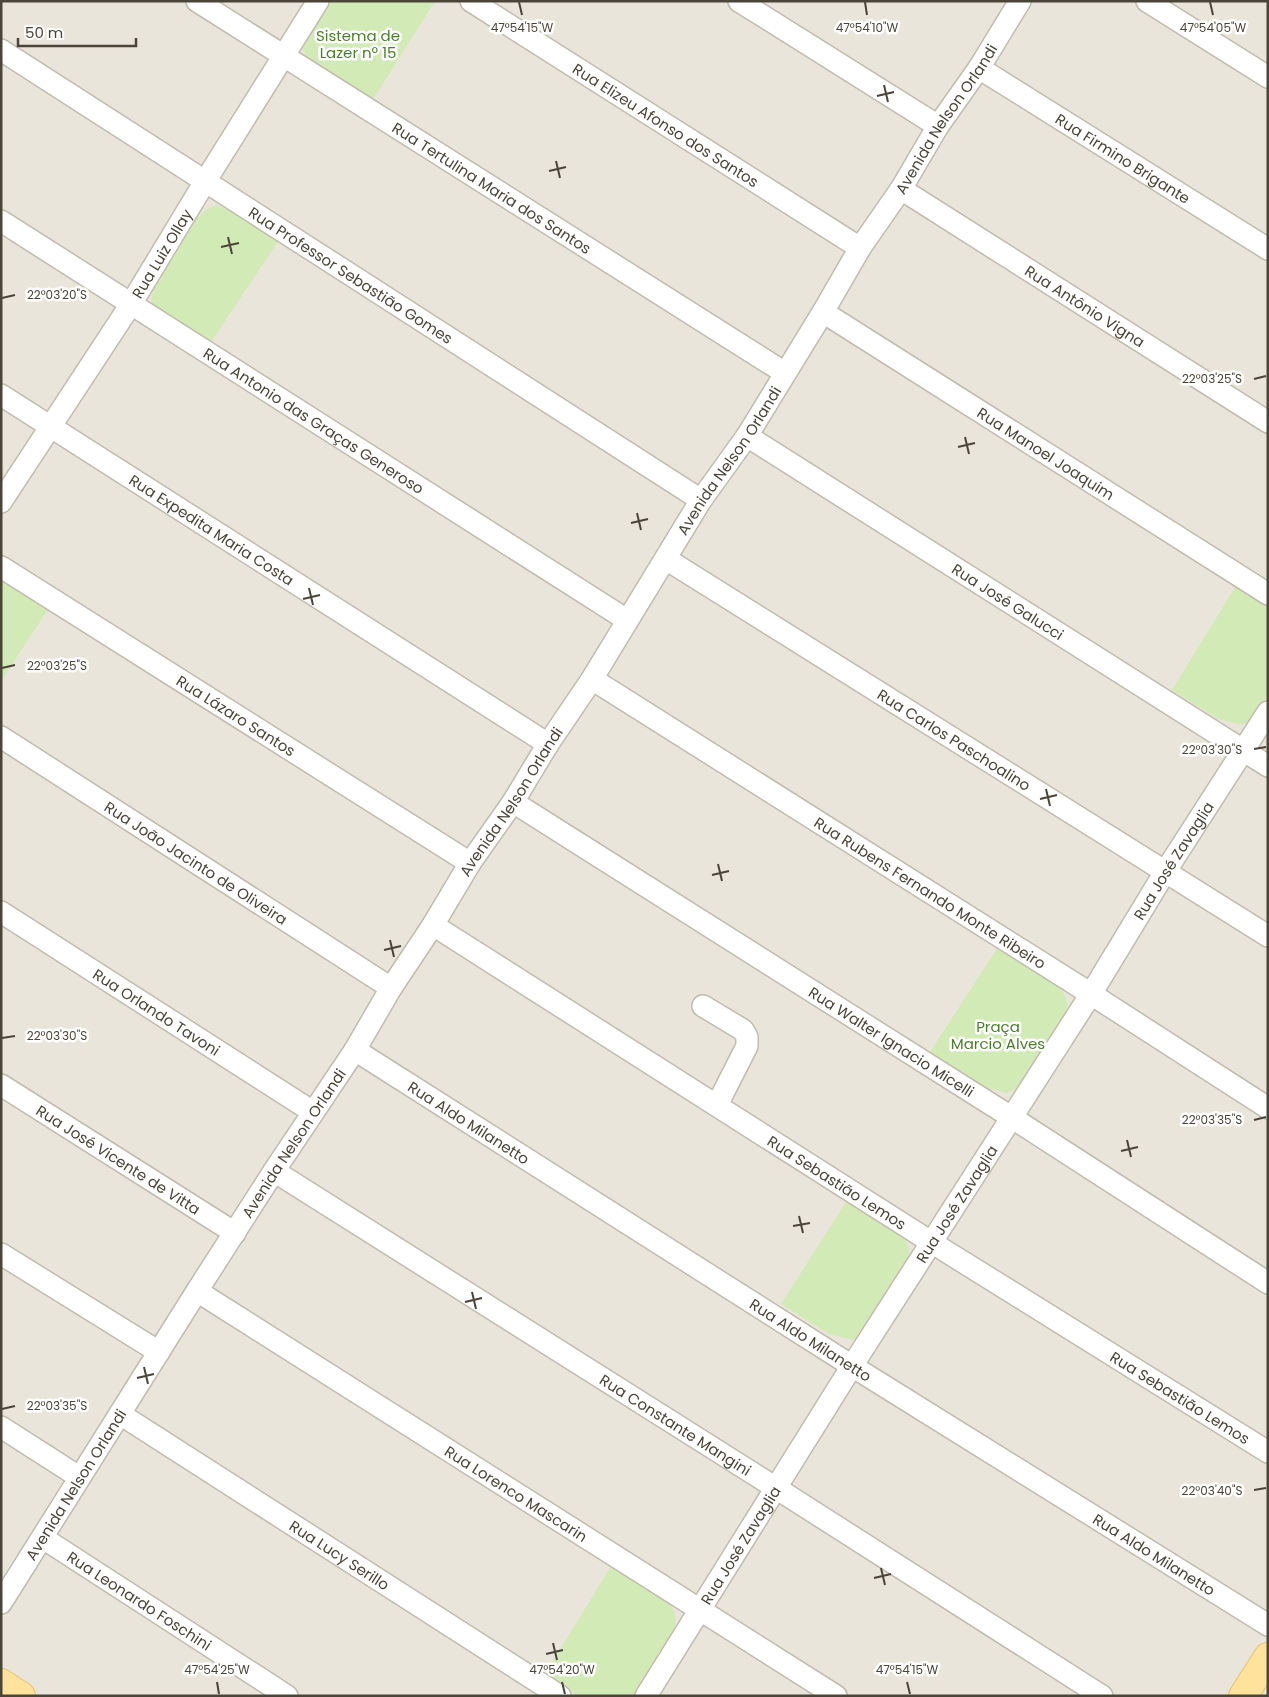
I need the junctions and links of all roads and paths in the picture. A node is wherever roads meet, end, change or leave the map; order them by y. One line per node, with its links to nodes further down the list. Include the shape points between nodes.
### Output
1 (197, 1): 8 (street, Rua Tertulina Maria dos Santos)
2 (318, 1): 8 (street, Rua Luiz Ollay)
3 (471, 1): 15 (street, Rua Elizeu Afonso dos Santos)
4 (740, 1): 11 (street)
5 (1147, 1): 10 (street)
6 (1016, 2): 9 (street, Avenida Nelson Orlandi)
7 (1, 50): 12 (street, Rua Professor Sebastião Gomes)
8 (284, 56): 12 (street, Rua Luiz Ollay); 19 (street, Rua Tertulina Maria dos Santos)
9 (979, 68): 11 (street, Avenida Nelson Orlandi); 16 (street, Rua Firmino Brigante)
10 (1268, 77)
11 (938, 126): 13 (street, Avenida Nelson Orlandi)
12 (206, 180): 17 (street, Rua Luiz Ollay); 24 (street, Rua Professor Sebastião Gomes)
13 (901, 189): 15 (street, Avenida Nelson Orlandi); 21 (street, Rua Antônio Vigna)
14 (1, 221): 17 (street, Rua Antonio das Graças Generoso)
15 (860, 248): 18 (street, Avenida Nelson Orlandi)
16 (1268, 249)
17 (130, 304): 22 (street, Rua Luiz Ollay); 29 (street, Rua Antonio das Graças Generoso)
18 (824, 312): 19 (street, Avenida Nelson Orlandi); 28 (street, Rua Manoel Joaquim)
19 (785, 373): 23 (street, Avenida Nelson Orlandi)
20 (1, 395): 22 (street, Rua Expedita Maria Costa)
21 (1268, 422)
22 (50, 426): 25 (street, Rua Luiz Ollay); 33 (street, Rua Expedita Maria Costa)
23 (747, 436): 24 (street, Avenida Nelson Orlandi); 34 (street, Rua José Galucci)
24 (701, 500): 26 (street, Avenida Nelson Orlandi)
25 (1, 502)
26 (666, 559): 29 (street, Avenida Nelson Orlandi); 38 (street, Rua Carlos Paschoalino)
27 (1, 566): 37 (street, Rua Lázaro Santos)
28 (1268, 594)
29 (627, 620): 30 (street, Avenida Nelson Orlandi)
30 (592, 679): 33 (street, Avenida Nelson Orlandi); 43 (street, Rua Rubens Fernando Monte Ribeiro)
31 (1268, 712): 34 (street, Rua José Zavaglia)
32 (1, 737): 42 (street, Rua João Jacinto de Oliveira)
33 (548, 744): 36 (street, Avenida Nelson Orlandi)
34 (1243, 751): 35 (street, Rua José Galucci); 38 (street, Rua José Zavaglia)
35 (1268, 766)
36 (513, 802): 37 (street, Avenida Nelson Orlandi); 50 (street, Rua Walter Ignacio Micelli)
37 (470, 863): 40 (street, Avenida Nelson Orlandi)
38 (1166, 872): 41 (street, Rua Carlos Paschoalino); 43 (street, Rua José Zavaglia)
39 (1, 912): 49 (street, Rua Orlando Tavoni)
40 (433, 925): 42 (street, Avenida Nelson Orlandi); 47 (street, Rua Sebastião Lemos)
41 (1268, 936)
42 (391, 988): 45 (street, Avenida Nelson Orlandi)
43 (1091, 994): 48 (street, Rua Rubens Fernando Monte Ribeiro); 50 (street, Rua José Zavaglia)
44 (704, 1006): 47 (street, via 743,1030 748,1037 747,1046)
45 (355, 1050): 49 (street, Avenida Nelson Orlandi); 58 (street, Rua Aldo Milanetto)
46 (1, 1085): 52 (street, Rua José Vicente de Vitta)
47 (717, 1105): 53 (street, Rua Sebastião Lemos)
48 (1268, 1108)
49 (313, 1112): 51 (street, Avenida Nelson Orlandi)
50 (1011, 1117): 53 (street, Rua José Zavaglia); 55 (street, Rua Walter Ignacio Micelli)
51 (274, 1171): 52 (street, Avenida Nelson Orlandi); 63 (street, Rua Constante Mangini)
52 (234, 1233): 56 (street, Avenida Nelson Orlandi)
53 (931, 1242): 58 (street, Rua José Zavaglia); 61 (street, Rua Sebastião Lemos)
54 (1, 1254): 57 (street)
55 (1268, 1282)
56 (197, 1292): 57 (street, Avenida Nelson Orlandi); 66 (street, Rua Lorenco Mascarin)
57 (159, 1352): 59 (street, Avenida Nelson Orlandi)
58 (852, 1366): 63 (street, Rua José Zavaglia); 67 (street, Rua Aldo Milanetto)
59 (120, 1414): 62 (street, Avenida Nelson Orlandi); 72 (street, Rua Lucy Serillo)
60 (1, 1428): 62 (street)
61 (1268, 1452)
62 (79, 1477): 64 (street, Avenida Nelson Orlandi)
63 (776, 1488): 66 (street, Rua José Zavaglia); 75 (street, Rua Constante Mangini)
64 (43, 1538): 65 (street, Avenida Nelson Orlandi); 71 (street, Rua Leonardo Foschini)
65 (2, 1599)
66 (700, 1610): 73 (street, Rua José Zavaglia); 74 (street, Rua Lorenco Mascarin)
67 (1268, 1625)
68 (1268, 1657): 76 (main road)
69 (1, 1683): 70 (main road)
70 (21, 1696)
71 (287, 1696)
72 (560, 1696)
73 (646, 1696)
74 (836, 1696)
75 (1102, 1696)
76 (1243, 1696)

